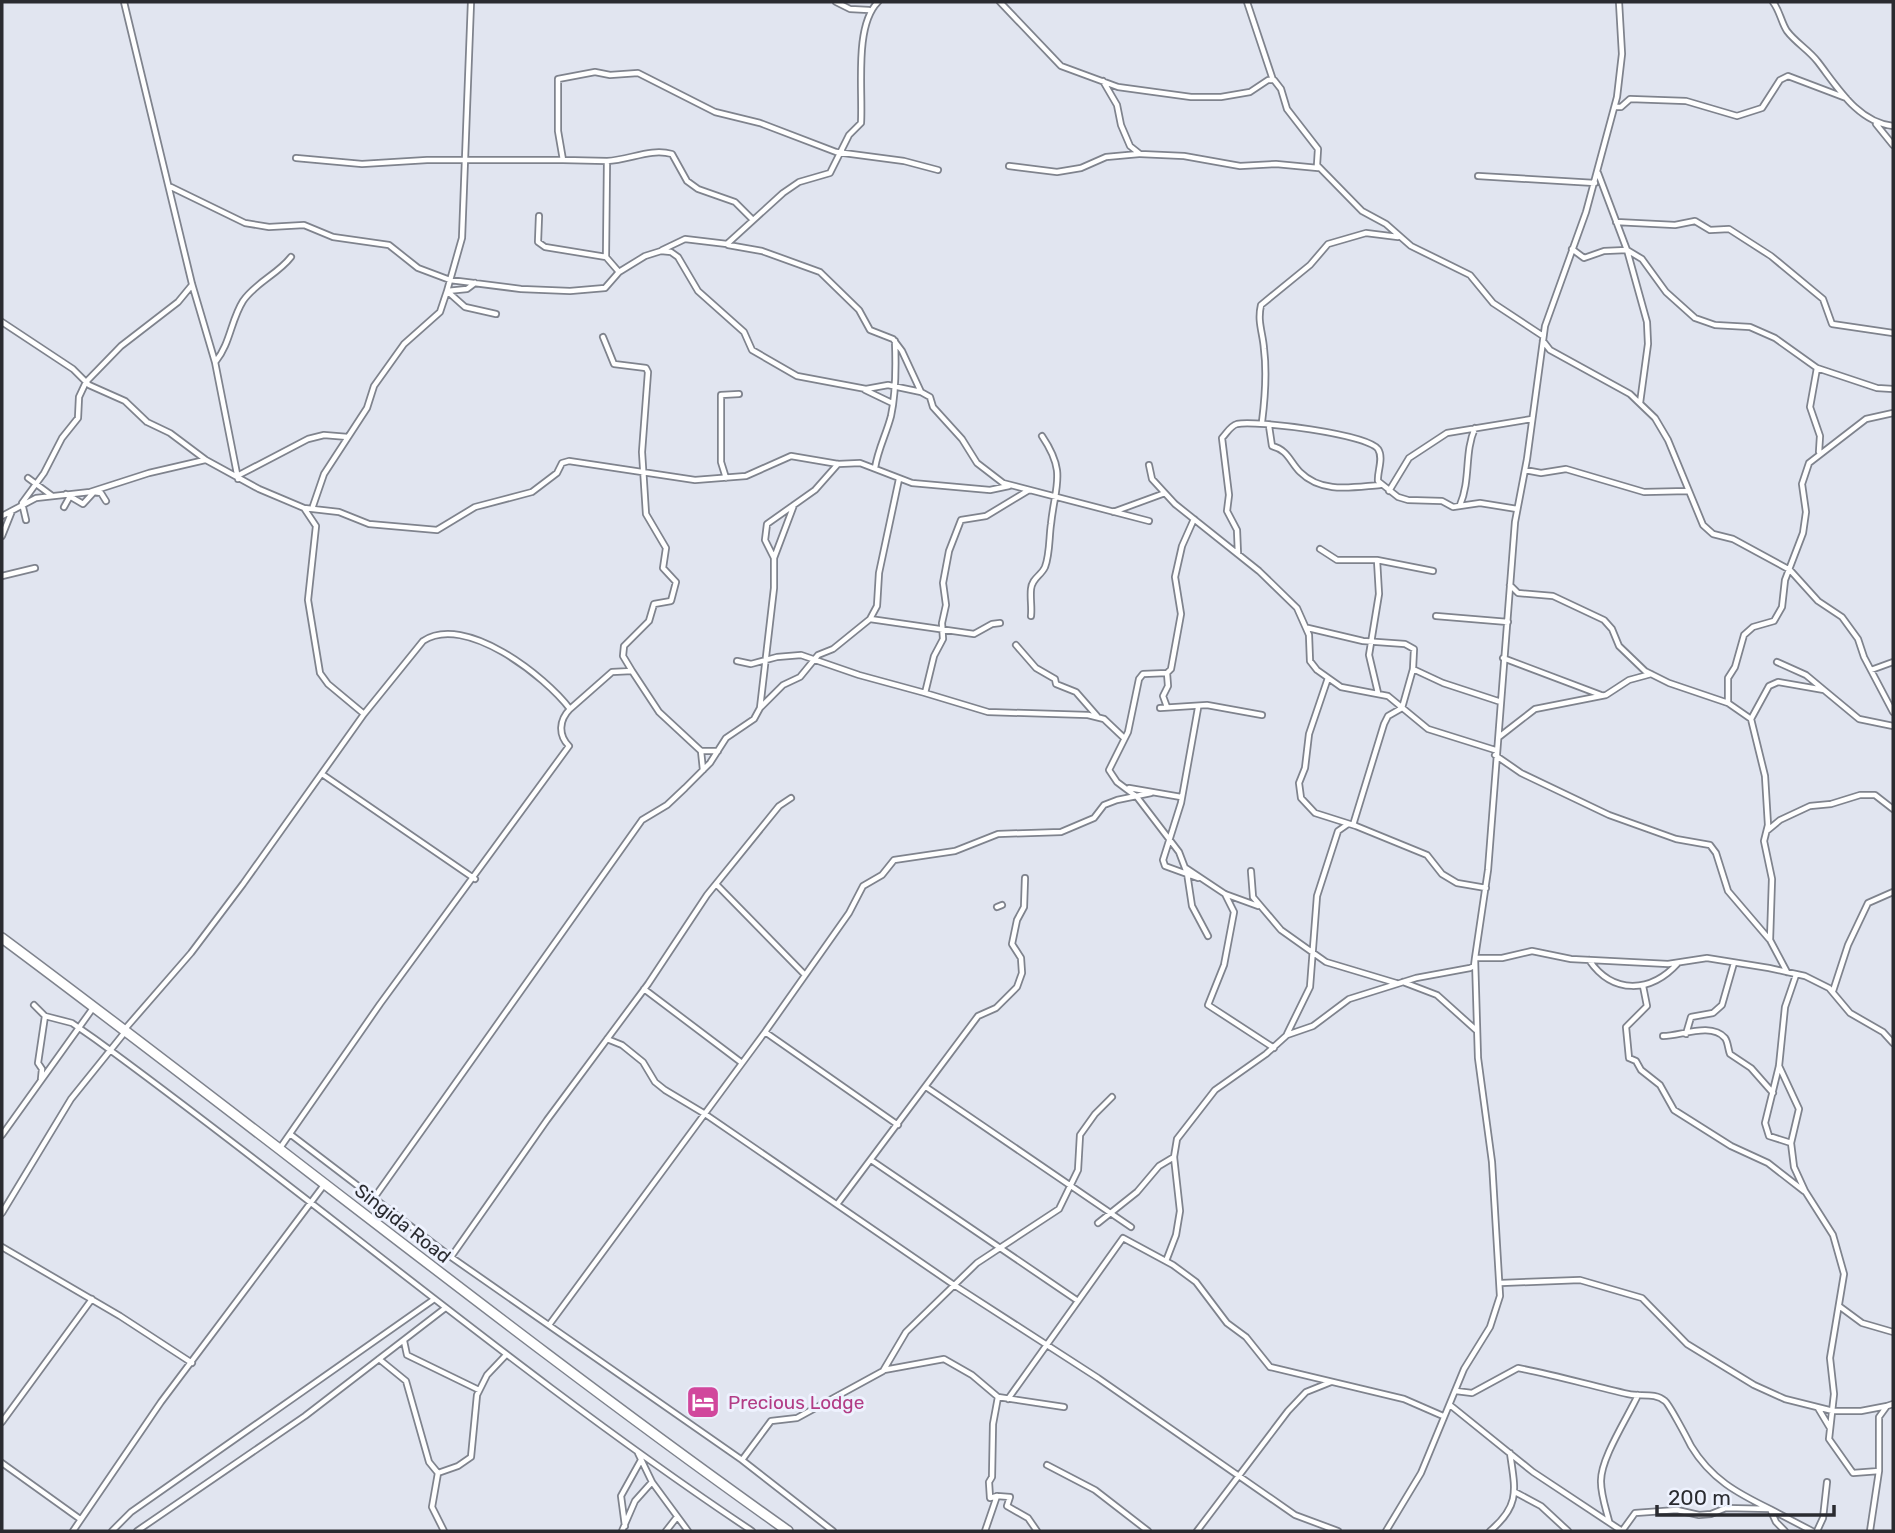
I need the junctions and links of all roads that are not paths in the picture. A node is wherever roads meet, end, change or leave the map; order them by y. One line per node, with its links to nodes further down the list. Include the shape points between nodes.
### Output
1 (124, 2): 31 (street)
2 (471, 2): 22 (street)
3 (836, 2): 10 (street, via 850,9)
4 (878, 2): 10 (street)
5 (1000, 2): 11 (street)
6 (1006, 2): 11 (street)
7 (1619, 2): 15 (street, via 1622,64)
8 (1773, 2): 14 (street, via 1787,30)
9 (1246, 4): 13 (street)
10 (870, 10): 19 (street, via 862,49 862,123)
11 (1013, 13): 12 (street, via 1065,69)
12 (1102, 79): 13 (street, via 1125,88 1200,97 1244,94); 20 (street, via 1117,105 1130,146)
13 (1273, 80): 26 (street, via 1292,116 1318,149)
14 (1846, 98): 15 (street, via 1788,76 1780,80 1762,108 1737,116 1678,101 1630,99); 16 (street)
15 (1615, 107): 28 (street)
16 (1876, 123): 17 (street); 18 (street)
17 (1893, 126)
18 (1893, 145)
19 (839, 152): 23 (street, via 715,112 638,73 595,72 558,79 558,131); 27 (street); 33 (street, via 830,173 800,182)
20 (1140, 154): 25 (street, via 1106,157 1056,172); 26 (street, via 1240,166 1276,163)
21 (296, 158): 22 (street, via 362,164)
22 (465, 160): 23 (street); 43 (street, via 462,238)
23 (564, 160): 24 (street)
24 (607, 161): 33 (street, via 629,160 647,152 672,154 687,181 735,202); 41 (street)
25 (1009, 166)
26 (1319, 168): 35 (street, via 1341,192)
27 (938, 170)
28 (1598, 173): 30 (street); 34 (street)
29 (1478, 176): 30 (street)
30 (1595, 183): 37 (street)
31 (171, 187): 43 (street, via 245,223 304,225 333,237 389,245 418,268); 45 (street)
32 (539, 216): 41 (street, via 538,242 545,247)
33 (752, 219): 36 (street, via 741,235)
34 (1616, 222): 38 (street); 49 (street, via 1675,225 1695,221 1710,230 1729,229 1823,299 1835,326)
35 (1399, 237): 51 (street, via 1470,275 1493,303); 65 (street, via 1366,233 1328,244 1261,305 1266,391)
36 (727, 244): 39 (street, via 685,239); 52 (street, via 816,270 859,310 870,330)
37 (1573, 249): 38 (street, via 1584,258); 51 (street)
38 (1627, 250): 54 (street, via 1647,264 1662,287 1695,318 1761,332); 62 (street, via 1648,330)
39 (661, 251): 42 (street); 57 (street, via 678,257 691,283 744,332 752,350 797,376)
40 (291, 257): 53 (street, via 243,301)
41 (606, 257): 42 (street)
42 (619, 272): 44 (street, via 605,288 580,291)
43 (450, 280): 44 (street); 46 (street)
44 (475, 283): 46 (street, via 467,289)
45 (192, 284): 53 (street); 55 (street, via 178,302 121,346)
46 (447, 291): 47 (street, via 465,307); 69 (street, via 440,312 392,359)
47 (496, 314)
48 (2, 322): 55 (street)
49 (1893, 333)
50 (603, 337): 76 (street, via 614,364 648,372)
51 (1543, 338): 62 (street, via 1550,350 1611,382); 64 (street)
52 (895, 341): 56 (street, via 893,379); 59 (street)
53 (215, 362): 77 (street)
54 (1817, 368): 58 (street); 70 (street, via 1810,407 1820,436)
55 (86, 382): 71 (street, via 112,393); 81 (street, via 79,397 78,418)
56 (897, 387): 57 (street); 59 (street); 61 (street)
57 (862, 388): 61 (street)
58 (1893, 389)
59 (921, 392): 83 (street, via 930,397 977,463)
60 (739, 394): 79 (street, via 721,395 721,462)
61 (892, 403): 74 (street)
62 (1640, 404): 87 (street, via 1661,425)
63 (1893, 413): 70 (street, via 1866,419)
64 (1532, 419): 67 (street); 75 (street)
65 (1262, 422): 66 (street); 108 (street, via 1232,426 1222,439 1227,511 1237,530)
66 (1269, 426): 82 (street, via 1272,446 1286,453 1302,474 1335,489); 82 (street, via 1327,432 1371,444 1380,456)
67 (1475, 428): 86 (street, via 1447,433 1414,454); 95 (street, via 1469,444 1468,487)
68 (1042, 436): 91 (street, via 1058,472)
69 (349, 437): 77 (street, via 308,439); 96 (street, via 324,474)
70 (1818, 453): 112 (street, via 1804,475 1804,533)
71 (206, 460): 77 (street); 85 (street, via 162,469)
72 (838, 464): 74 (street); 79 (street, via 791,456 746,476); 94 (street)
73 (1149, 465): 88 (street, via 1152,480)
74 (875, 468): 80 (street)
75 (1525, 470): 87 (street, via 1574,470 1644,492); 99 (street)
76 (642, 472): 79 (street, via 695,480); 96 (street, via 564,462 532,492 475,507 432,531 361,522); 133 (street, via 646,514 666,548 663,568 676,582 676,593 671,601 654,604 649,621 624,646)
77 (239, 477): 98 (street)
78 (28, 478): 81 (street)
79 (726, 478)
80 (899, 479): 83 (street, via 988,490); 118 (street, via 879,573 877,606)
81 (36, 484): 89 (street); 93 (street)
82 (1380, 485): 86 (street)
83 (1009, 486): 84 (street)
84 (1030, 490): 91 (street); 122 (street, via 986,516 961,520 947,559)
85 (99, 491): 90 (street); 90 (street, via 83,504); 92 (street)
86 (1389, 491): 95 (street, via 1408,500)
87 (1688, 491): 112 (street, via 1703,525 1713,534 1733,539)
88 (1165, 493): 101 (street); 103 (street)
89 (51, 495): 90 (street); 93 (street)
90 (68, 496): 97 (street)
91 (1057, 496): 101 (street); 116 (street, via 1045,566 1031,590)
92 (106, 501)
93 (22, 503): 100 (street); 104 (street)
94 (794, 504): 109 (street); 109 (street, via 767,524 765,540)
95 (1460, 506): 99 (street, via 1480,503)
96 (313, 507): 98 (street)
97 (64, 508)
98 (304, 508): 150 (street, via 316,526 308,600 320,673)
99 (1517, 509): 115 (street)
100 (12, 510): 102 (street); 106 (street)
101 (1111, 513): 105 (street)
102 (2, 516)
103 (1194, 519): 108 (street); 134 (street, via 1175,577 1181,614)
104 (26, 520)
105 (1149, 521)
106 (2, 536)
107 (1320, 549): 110 (street, via 1337,560)
108 (1238, 554): 121 (street, via 1292,603)
109 (774, 558): 128 (street)
110 (1377, 560): 113 (street); 123 (street, via 1379,594)
111 (35, 568): 114 (street)
112 (1790, 570): 132 (street, via 1818,601 1851,626); 142 (street, via 1780,612 1770,624 1759,624 1744,635 1728,678)
113 (1433, 571)
114 (2, 576)
115 (1510, 584): 119 (street); 135 (street, via 1518,593 1553,596 1604,620 1619,646)
116 (1031, 616)
117 (1436, 616): 119 (street)
118 (870, 620): 122 (street); 126 (street)
119 (1508, 622): 125 (street)
120 (1000, 624): 122 (street, via 974,634)
121 (1307, 628): 123 (street); 136 (street, via 1310,661)
122 (942, 630): 138 (street)
123 (1371, 641): 131 (street, via 1414,649); 139 (street, via 1369,655)
124 (1016, 645): 152 (street, via 1056,684 1076,692)
125 (1503, 658): 140 (street); 141 (street)
126 (815, 660): 128 (street, via 795,655); 138 (street); 148 (street)
127 (737, 661): 128 (street)
128 (763, 661): 148 (street)
129 (1777, 662): 137 (street, via 1806,675)
130 (1893, 662): 132 (street)
131 (1413, 669): 141 (street); 146 (street)
132 (1871, 670): 149 (street)
133 (632, 671): 147 (street, via 612,672); 157 (street, via 659,712)
134 (1167, 673): 143 (street, via 1163,696); 156 (street, via 1143,674 1139,679)
135 (1651, 674): 140 (street, via 1629,680); 142 (street)
136 (1328, 678): 139 (street, via 1341,687); 168 (street, via 1309,734 1299,783 1301,798 1315,813)
137 (1824, 691): 153 (street, via 1772,684); 154 (street, via 1859,719)
138 (925, 693): 152 (street, via 988,712)
139 (1378, 693): 146 (street)
140 (1602, 696): 155 (street, via 1535,709)
141 (1501, 702): 155 (street)
142 (1728, 703): 153 (street)
143 (1167, 707): 144 (street); 145 (street)
144 (1160, 708)
145 (1198, 708): 151 (street, via 1207,705); 165 (street)
146 (1402, 708): 159 (street, via 1429,729); 168 (street, via 1384,724)
147 (570, 709): 150 (street, via 559,695 498,650 459,633 423,641); 176 (street, via 560,730 569,746)
148 (760, 709): 158 (street, via 754,719 726,738)
149 (1893, 712)
150 (364, 714): 161 (street)
151 (1262, 715)
152 (1097, 717): 156 (street)
153 (1751, 719): 169 (street, via 1765,776)
154 (1893, 726)
155 (1499, 737): 159 (street)
156 (1124, 738): 162 (street, via 1109,770)
157 (701, 751): 158 (street); 160 (street)
158 (718, 751): 160 (street)
159 (1495, 752): 178 (street); 184 (street, via 1521,774 1609,815 1676,839 1710,845 1728,891)
160 (702, 771): 228 (street, via 667,805 642,820)
161 (323, 774): 176 (street); 201 (street, via 191,953)
162 (1125, 787): 163 (street); 164 (street)
163 (1151, 793): 164 (street); 165 (street)
164 (1137, 797): 170 (street); 191 (street, via 1104,806 1094,818 1061,832 998,834 955,851 894,860 882,875 863,886 849,914)
165 (1181, 797): 170 (street)
166 (791, 798): 177 (street, via 779,806)
167 (1893, 809): 169 (street, via 1866,794 1810,806)
168 (1351, 824): 178 (street, via 1427,855 1442,874 1457,883); 185 (street, via 1335,835 1317,896)
169 (1768, 830): 184 (street, via 1764,841 1772,880)
170 (1170, 839): 171 (street); 173 (street, via 1165,866)
171 (1185, 868): 173 (street); 175 (street)
172 (1251, 871): 181 (street, via 1253,897)
173 (1187, 874): 175 (street); 182 (street, via 1192,906)
174 (1026, 877): 214 (street, via 1024,906 1012,944 1021,958 1017,987 996,1009 978,1016)
175 (1198, 878): 180 (street)
176 (475, 879): 219 (street)
177 (716, 884): 191 (street); 195 (street)
178 (1486, 888): 186 (street)
179 (1893, 892): 196 (street, via 1868,903)
180 (1225, 894): 181 (street); 209 (street, via 1234,912 1224,965 1208,1005)
181 (1262, 908): 185 (street, via 1281,930)
182 (1208, 936)
183 (2, 938): 198 (highway, Singida Road)
184 (1770, 940): 190 (street)
185 (1314, 952): 193 (street, via 1326,962); 205 (street, via 1310,987)
186 (1475, 958): 187 (street, via 1532,951); 193 (street, via 1470,968); 202 (street)
187 (1588, 959): 188 (street); 194 (street, via 1609,980)
188 (1679, 962): 189 (street, via 1697,958); 194 (street, via 1665,978)
189 (1734, 963): 190 (street); 204 (street, via 1722,1005 1713,1013 1691,1017)
190 (1787, 972): 192 (street)
191 (805, 975): 203 (street)
192 (1796, 975): 196 (street); 212 (street, via 1783,1018)
193 (1399, 983): 202 (street, via 1430,991); 205 (street, via 1353,998 1313,1026)
194 (1643, 986): 227 (street, via 1647,1006 1626,1027 1629,1058 1660,1085 1674,1110 1768,1163)
195 (644, 989): 207 (street); 211 (street)
196 (1833, 991): 208 (street, via 1850,1013)
197 (34, 1005): 199 (street)
198 (94, 1006): 200 (street); 201 (highway, Singida Road)
199 (45, 1016): 200 (street); 213 (street, via 38,1063)
200 (79, 1027): 210 (street); 213 (street)
201 (125, 1030): 210 (street); 222 (highway, Singida Road)
202 (1477, 1031): 239 (street)
203 (765, 1032): 211 (street); 218 (street)
204 (1686, 1034): 206 (street); 215 (street, via 1706,1030 1724,1037 1730,1054 1751,1068)
205 (1287, 1035): 209 (street)
206 (1663, 1036)
207 (607, 1039): 217 (street, via 634,1054 665,1090); 237 (street)
208 (1893, 1042)
209 (1273, 1048): 223 (street, via 1208,1097 1178,1136)
210 (111, 1050): 229 (street); 231 (street, via 71,1099)
211 (742, 1063): 217 (street)
212 (1779, 1066): 215 (street); 221 (street, via 1799,1109)
213 (41, 1080): 220 (street)
214 (926, 1087): 218 (street); 226 (street)
215 (1773, 1093): 221 (street, via 1765,1129 1775,1140)
216 (1112, 1097): 226 (street, via 1080,1135 1079,1165)
217 (705, 1114): 230 (street); 246 (street)
218 (898, 1125): 224 (street)
219 (289, 1134): 222 (street); 228 (street)
220 (2, 1135)
221 (1791, 1143): 227 (street, via 1794,1167)
222 (279, 1149): 225 (highway, Singida Road)
223 (1174, 1157): 232 (street, via 1158,1166 1138,1192); 238 (street, via 1180,1211)
224 (871, 1160): 230 (street); 236 (street)
225 (324, 1185): 229 (street); 294 (highway, Singida Road, via 550,1359)
226 (1071, 1186): 232 (street); 236 (street, via 1059,1209)
227 (1805, 1191): 244 (street, via 1833,1235 1844,1274)
228 (374, 1198): 237 (street)
229 (311, 1202): 242 (street); 252 (street)
230 (838, 1203): 240 (street)
231 (2, 1213)
232 (1111, 1213): 233 (street); 234 (street)
233 (1098, 1223)
234 (1131, 1227)
235 (2, 1247): 241 (street)
236 (999, 1248): 240 (street); 243 (street)
237 (451, 1258): 246 (street)
238 (1166, 1261): 243 (street, via 1124,1238); 254 (street, via 1196,1282 1263,1363 1278,1371)
239 (1501, 1283): 256 (street, via 1490,1327); 264 (street, via 1580,1280 1642,1298 1687,1344 1754,1385)
240 (954, 1285): 249 (street); 253 (street, via 906,1332)
241 (92, 1299): 252 (street); 267 (street)
242 (433, 1300): 245 (street); 288 (street, via 131,1512)
243 (1078, 1301): 249 (street)
244 (1838, 1305): 247 (street, via 1862,1323); 265 (street, via 1830,1358)
245 (444, 1309): 248 (street); 250 (street)
246 (549, 1325): 272 (street)
247 (1893, 1332)
248 (404, 1340): 251 (street); 255 (street, via 407,1355)
249 (1045, 1346): 259 (street); 277 (street)
250 (506, 1355): 255 (street); 269 (street)
251 (379, 1359): 276 (street, via 406,1381 429,1462); 289 (street, via 305,1416)
252 (192, 1363): 284 (street)
253 (883, 1371): 258 (street, via 944,1359); 272 (street, via 797,1418 771,1421)
254 (1331, 1382): 266 (street, via 1404,1399); 277 (street, via 1306,1392)
255 (479, 1390): 276 (street, via 473,1454 467,1462)
256 (1456, 1391): 257 (street, via 1472,1393 1518,1368); 261 (street)
257 (1638, 1395): 282 (street, via 1662,1398 1695,1452 1720,1482); 285 (street, via 1618,1429 1600,1480)
258 (998, 1397): 259 (street); 281 (street, via 989,1482 990,1498)
259 (1008, 1399): 263 (street)
260 (1893, 1404): 262 (street)
261 (1450, 1405): 266 (street); 270 (street)
262 (1887, 1406): 265 (street); 275 (street, via 1879,1417)
263 (1064, 1407)
264 (1818, 1408): 265 (street); 268 (street)
265 (1833, 1411): 268 (street)
266 (1443, 1416): 301 (street, via 1421,1473)
267 (2, 1422)
268 (1830, 1428): 275 (street, via 1833,1447 1853,1473)
269 (637, 1451): 271 (street); 293 (street)
270 (1510, 1452): 280 (street); 285 (street)
271 (641, 1459): 278 (street); 286 (street, via 621,1496)
272 (742, 1460): 295 (street)
273 (2, 1463): 284 (street)
274 (1047, 1465): 298 (street, via 1096,1490)
275 (1879, 1471): 307 (street)
276 (438, 1472): 290 (street, via 432,1507)
277 (1238, 1476): 299 (street); 300 (street, via 1295,1516)
278 (652, 1482): 283 (street); 286 (street, via 635,1501)
279 (1827, 1482): 306 (street, via 1823,1518)
280 (1515, 1492): 302 (street, via 1512,1507); 303 (street, via 1541,1506)
281 (997, 1496): 296 (street); 297 (street, via 1010,1497 1007,1506 1028,1518)
282 (1771, 1510): 304 (street, via 1726,1508 1699,1515 1676,1510 1640,1512 1631,1515); 305 (street); 306 (street)
283 (677, 1517): 291 (street); 292 (street)
284 (80, 1519): 287 (street)
285 (1609, 1522): 304 (street)
286 (623, 1529)
287 (75, 1530)
288 (112, 1531)
289 (137, 1531)
290 (444, 1531)
291 (666, 1531)
292 (688, 1531)
293 (752, 1531)
294 (788, 1531)
295 (833, 1531)
296 (985, 1531)
297 (1037, 1531)
298 (1148, 1531)
299 (1197, 1531)
300 (1338, 1531)
301 (1387, 1531)
302 (1490, 1531)
303 (1568, 1531)
304 (1622, 1531)
305 (1785, 1531)
306 (1815, 1531)
307 (1870, 1531)

